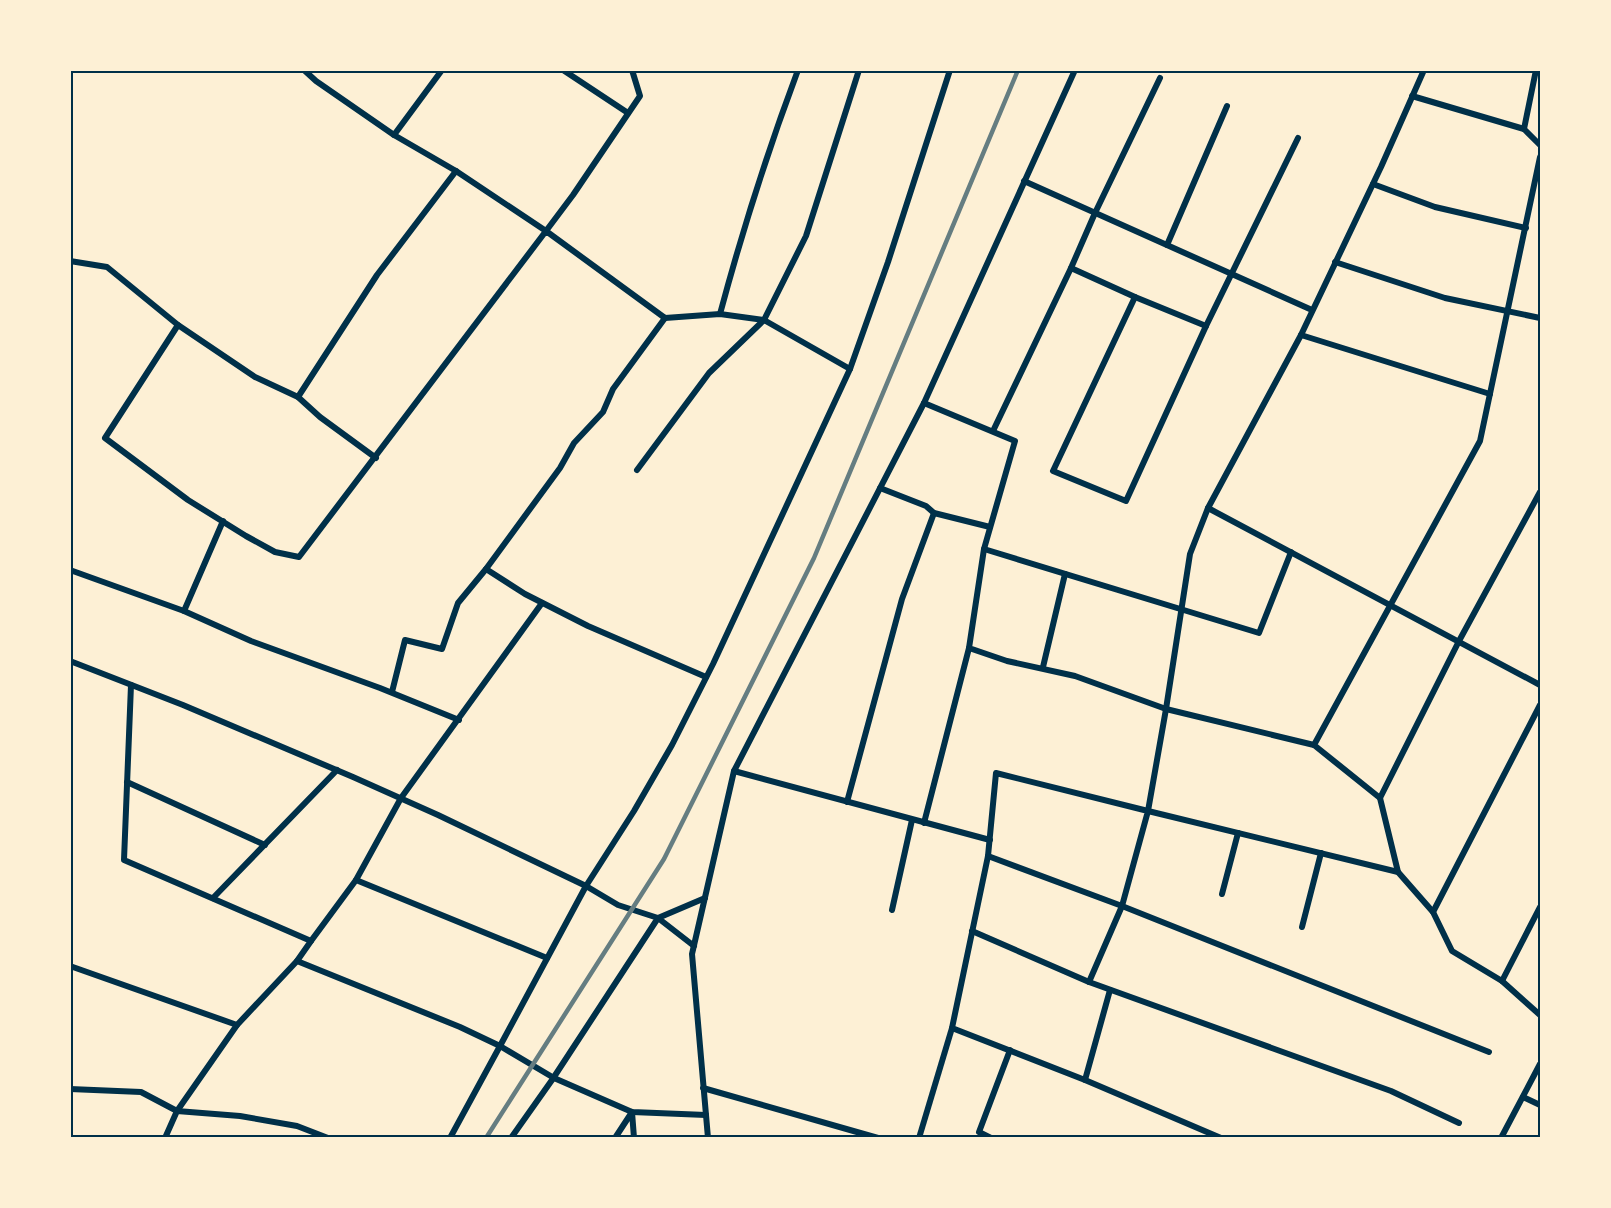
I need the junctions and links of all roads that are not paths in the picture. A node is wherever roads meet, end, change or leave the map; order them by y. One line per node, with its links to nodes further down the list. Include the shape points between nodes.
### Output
1 (304, 70): 16 (street)
2 (442, 70): 16 (street)
3 (563, 70): 14 (street)
4 (633, 70): 14 (street, via 640,96)
5 (798, 70): 34 (street, via 736,254)
6 (859, 70): 37 (street, via 806,236)
7 (950, 70): 41 (street)
8 (1075, 70): 21 (street)
9 (1424, 70): 12 (street)
10 (1536, 70): 15 (street)
11 (1160, 78): 23 (street)
12 (1412, 96): 15 (street); 22 (street)
13 (1227, 106): 26 (street)
14 (628, 114): 25 (street)
15 (1524, 129): 18 (street)
16 (394, 135): 20 (street)
17 (1298, 138): 30 (street)
18 (1540, 145)
19 (1540, 157): 24 (street)
20 (456, 171): 25 (street); 43 (street, via 377,275)
21 (1024, 181): 23 (street); 44 (street)
22 (1373, 184): 24 (street, via 1435,207); 28 (street)
23 (1095, 213): 26 (street); 29 (street)
24 (1526, 228): 33 (street)
25 (546, 231): 35 (street); 46 (street)
26 (1167, 245): 30 (street)
27 (70, 261): 38 (street, via 107,267)
28 (1335, 262): 32 (street); 33 (street, via 1445,298)
29 (1071, 268): 31 (street); 45 (street)
30 (1232, 274): 32 (street); 39 (street)
31 (1135, 297): 39 (street); 39 (street, via 1053,471 1126,501)
32 (1312, 310): 40 (street)
33 (1508, 311): 36 (street); 42 (street)
34 (720, 314): 35 (street); 37 (street)
35 (665, 318): 56 (street, via 613,389 603,412 574,443)
36 (1540, 318)
37 (764, 320): 41 (street); 47 (street, via 709,373)
38 (178, 325): 43 (street, via 255,377); 52 (street, via 105,438)
39 (1206, 326)
40 (1300, 334): 42 (street); 50 (street)
41 (850, 369): 67 (street)
42 (1490, 394): 60 (street, via 1480,441)
43 (298, 397): 46 (street)
44 (924, 403): 45 (street); 48 (street)
45 (993, 431): 53 (street, via 1016,441)
46 (376, 458): 52 (street, via 299,557 275,552)
47 (637, 470)
48 (880, 488): 51 (street); 76 (street)
49 (1540, 492): 63 (street)
50 (1208, 508): 55 (street); 61 (street, via 1190,554)
51 (934, 513): 53 (street); 80 (street, via 902,599)
52 (223, 521): 62 (street)
53 (990, 527): 54 (street)
54 (984, 549): 58 (street); 64 (street)
55 (1291, 552): 60 (street); 61 (street, via 1259,633)
56 (486, 569): 59 (street); 70 (street, via 458,603 442,649 405,640)
57 (70, 570): 62 (street)
58 (1065, 574): 61 (street); 66 (street)
59 (542, 603): 67 (street); 73 (street)
60 (1390, 604): 63 (street); 74 (street)
61 (1181, 609): 72 (street)
62 (184, 611): 70 (street, via 251,641)
63 (1459, 641): 69 (street); 79 (street)
64 (969, 648): 66 (street); 83 (street)
65 (70, 661): 68 (street)
66 (1043, 668): 72 (street)
67 (706, 677): 91 (street, via 672,745)
68 (131, 685): 75 (street); 77 (street)
69 (1540, 685)
70 (392, 692): 73 (street)
71 (1540, 705): 98 (street)
72 (1166, 709): 74 (street); 81 (street)
73 (459, 720): 78 (street)
74 (1314, 745): 79 (street)
75 (337, 770): 78 (street); 86 (street)
76 (734, 771): 80 (street); 94 (street)
77 (127, 782): 86 (street); 93 (street, via 124,860)
78 (401, 798): 90 (street); 91 (street)
79 (1380, 798): 89 (street)
80 (847, 802): 82 (street)
81 (1148, 811): 84 (street); 85 (street, via 996,773); 95 (street)
82 (912, 820): 83 (street); 97 (street)
83 (924, 823): 85 (street)
84 (1238, 833): 87 (street); 92 (street)
85 (990, 840): 88 (street)
86 (265, 844): 93 (street)
87 (1321, 853): 89 (street); 100 (street)
88 (987, 856): 95 (street); 101 (street)
89 (1398, 872): 98 (street)
90 (356, 880): 102 (street); 104 (street)
91 (586, 886): 99 (street, via 618,905); 104 (street)
92 (1222, 894)
93 (213, 898): 102 (street)
94 (705, 898): 99 (street); 103 (street)
95 (1122, 906): 108 (street); 115 (street)
96 (1540, 907): 107 (street)
97 (892, 910)
98 (1433, 912): 107 (street, via 1452,951)
99 (658, 918): 103 (street); 117 (street)
100 (1302, 927)
101 (972, 931): 108 (street); 112 (street)
102 (311, 941): 105 (street)
103 (694, 946): 119 (street)
104 (547, 958): 113 (street)
105 (297, 961): 111 (street); 113 (street)
106 (70, 966): 111 (street)
107 (1502, 981): 110 (street)
108 (1089, 982): 109 (street)
109 (1110, 990): 118 (street); 126 (street, via 1391,1091)
110 (1540, 1015)
111 (237, 1025): 123 (street)
112 (952, 1028): 114 (street); 135 (street)
113 (500, 1046): 117 (street); 129 (street)
114 (1010, 1050): 118 (street); 136 (street, via 979,1132)
115 (1489, 1052)
116 (1540, 1064): 121 (street)
117 (554, 1078): 124 (street); 130 (street)
118 (1085, 1080): 137 (street)
119 (703, 1088): 125 (street); 134 (street)
120 (70, 1089): 123 (street, via 141,1092)
121 (1523, 1097): 122 (street); 138 (street)
122 (1540, 1105)
123 (177, 1111): 127 (street); 128 (street, via 251,1118 297,1126)
124 (632, 1112): 125 (street); 131 (street); 132 (street)
125 (706, 1115): 133 (street)
126 (1459, 1123)
127 (165, 1137)
128 (328, 1137)
129 (450, 1137)
130 (511, 1137)
131 (615, 1137)
132 (634, 1137)
133 (708, 1137)
134 (878, 1137)
135 (919, 1137)
136 (991, 1137)
137 (1221, 1137)
138 (1501, 1137)

